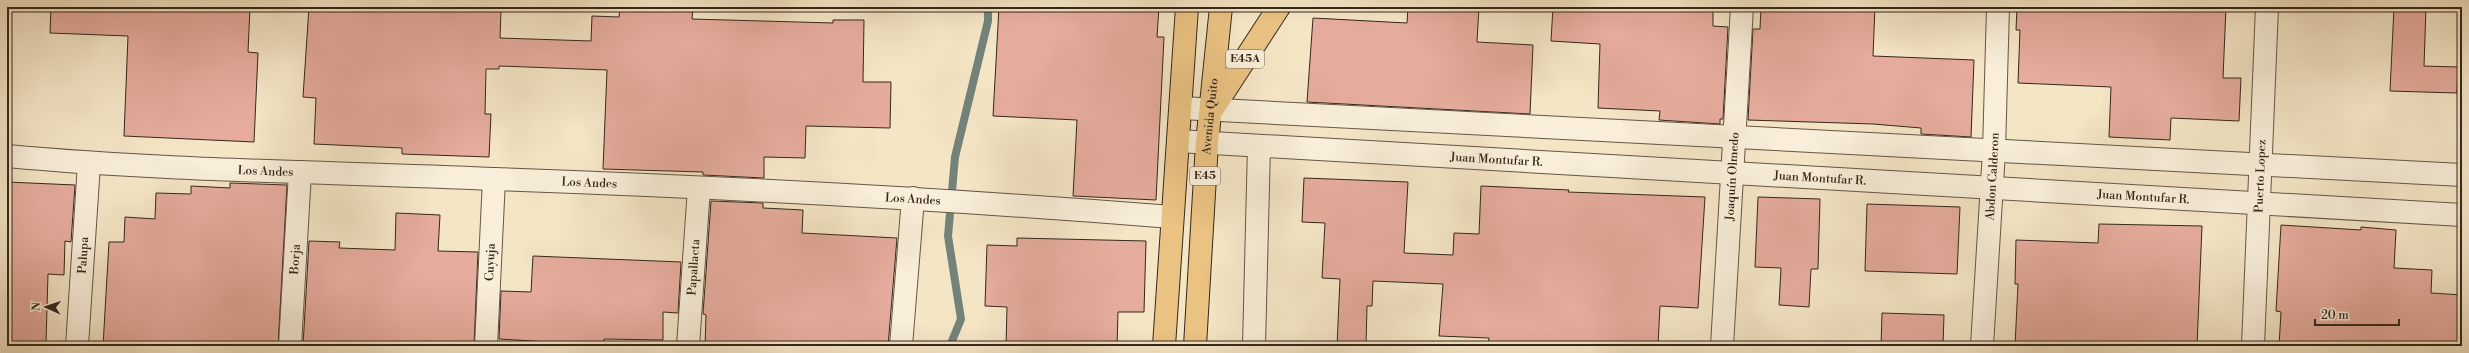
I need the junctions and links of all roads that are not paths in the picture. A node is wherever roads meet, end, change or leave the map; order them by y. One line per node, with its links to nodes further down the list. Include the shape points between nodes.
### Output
1 (1187, 7): 7 (highway, E45)
2 (1221, 7): 8 (highway, Avenida Quito / E45)
3 (1279, 7): 8 (highway, E45A)
4 (1742, 7): 9 (street, Joaquín Olmedo)
5 (1998, 7): 13 (street, Abdon Calderon)
6 (2267, 7): 16 (street, Puerto Lopez)
7 (1181, 108): 8 (street); 10 (highway, E45)
8 (1212, 110): 9 (street); 11 (highway, Avenida Quito / E45)
9 (1734, 138): 13 (street); 18 (street, Joaquín Olmedo)
10 (1178, 141): 11 (street, Juan Montufar R.); 26 (highway, E45)
11 (1207, 143): 12 (street, Juan Montufar R.); 33 (highway, Avenida Quito / E45)
12 (1259, 146): 18 (street, Juan Montufar R.); 34 (street)
13 (1994, 152): 16 (street); 22 (street, Abdon Calderon)
14 (7, 156): 15 (street, Los Andes)
15 (89, 164): 17 (street, Los Andes); 27 (street, Palupa)
16 (2260, 166): 19 (street); 24 (street, Puerto Lopez)
17 (300, 172): 20 (street, Los Andes); 28 (street, Borja)
18 (1733, 174): 22 (street, Juan Montufar R.); 35 (street, Joaquín Olmedo)
19 (2462, 175)
20 (494, 179): 21 (street, Los Andes); 29 (street, Cuyuja)
21 (699, 188): 23 (street, Los Andes); 30 (street, Papallacta)
22 (1990, 189): 24 (street, Juan Montufar R.); 36 (street, Abdon Calderon)
23 (918, 198): 26 (street, Los Andes); 31 (street)
24 (2259, 205): 25 (street, Juan Montufar R.); 37 (street, Puerto Lopez)
25 (2462, 214)
26 (1172, 217): 32 (highway, E45)
27 (77, 346)
28 (290, 346)
29 (486, 346)
30 (688, 346)
31 (901, 346)
32 (1164, 346)
33 (1195, 346)
34 (1254, 346)
35 (1722, 346)
36 (1982, 346)
37 (2253, 346)

